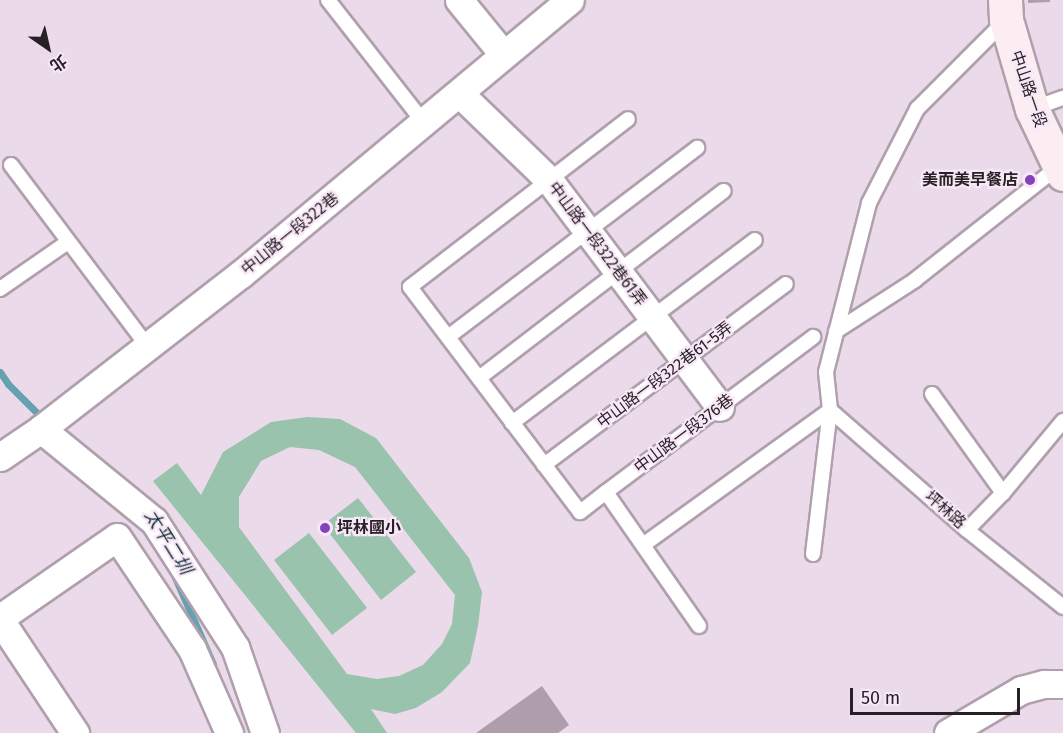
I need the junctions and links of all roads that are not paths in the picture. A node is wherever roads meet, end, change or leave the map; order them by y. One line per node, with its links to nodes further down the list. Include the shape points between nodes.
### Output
1 (328, 0): 10 (lane)
2 (459, 0): 5 (street)
3 (570, 0): 5 (street, 中山路一段322巷)
4 (1005, 10): 8 (main road, 中山路一段); 23 (lane, via 917,110 869,203)
5 (503, 54): 6 (street, 中山路一段322巷)
6 (460, 94): 10 (street, 中山路一段322巷); 14 (street, 中山路一段322巷61弄)
7 (1063, 98): 8 (lane)
8 (1032, 109): 13 (main road, 中山路一段)
9 (628, 119): 14 (lane)
10 (424, 123): 26 (street, 中山路一段322巷)
11 (697, 148): 16 (lane)
12 (11, 165): 18 (lane)
13 (1061, 170): 23 (lane, via 915,280)
14 (549, 180): 16 (street, 中山路一段322巷61弄); 24 (lane, via 410,287)
15 (724, 191): 19 (lane)
16 (587, 230): 19 (street, 中山路一段322巷61弄); 24 (lane)
17 (755, 240): 22 (lane)
18 (68, 242): 21 (lane); 26 (lane)
19 (619, 272): 22 (street, 中山路一段322巷61弄); 28 (lane)
20 (786, 284): 27 (lane, 中山路一段322巷61-5弄)
21 (0, 290)
22 (653, 317): 27 (street, 中山路一段322巷61弄); 33 (lane)
23 (836, 331): 31 (lane, via 826,372)
24 (448, 337): 28 (lane)
25 (813, 338): 30 (lane, 中山路一段376巷)
26 (148, 348): 34 (street, 中山路一段322巷)
27 (685, 360): 30 (street, 中山路一段322巷61弄); 36 (lane, 中山路一段322巷61-5弄)
28 (479, 378): 33 (lane)
29 (932, 394): 38 (lane)
30 (720, 407): 37 (lane, 中山路一段376巷)
31 (830, 410): 39 (lane, 坪林路); 40 (lane); 41 (lane)
32 (1063, 421): 38 (lane)
33 (512, 423): 36 (lane)
34 (41, 429): 35 (street, 中山路一段322巷); 48 (street, via 154,521 236,647)
35 (0, 457)
36 (544, 465): 37 (lane, via 580,512)
37 (606, 492): 40 (lane)
38 (1003, 493): 39 (lane)
39 (967, 530): 42 (lane, 坪林路)
40 (643, 545): 44 (lane)
41 (813, 554)
42 (1062, 605)
43 (0, 619): 46 (street); 47 (street, via 117,537 192,649)
44 (699, 626)
45 (1063, 684): 49 (street, via 1021,690)
46 (75, 733)
47 (229, 733)
48 (265, 733)
49 (948, 733)

